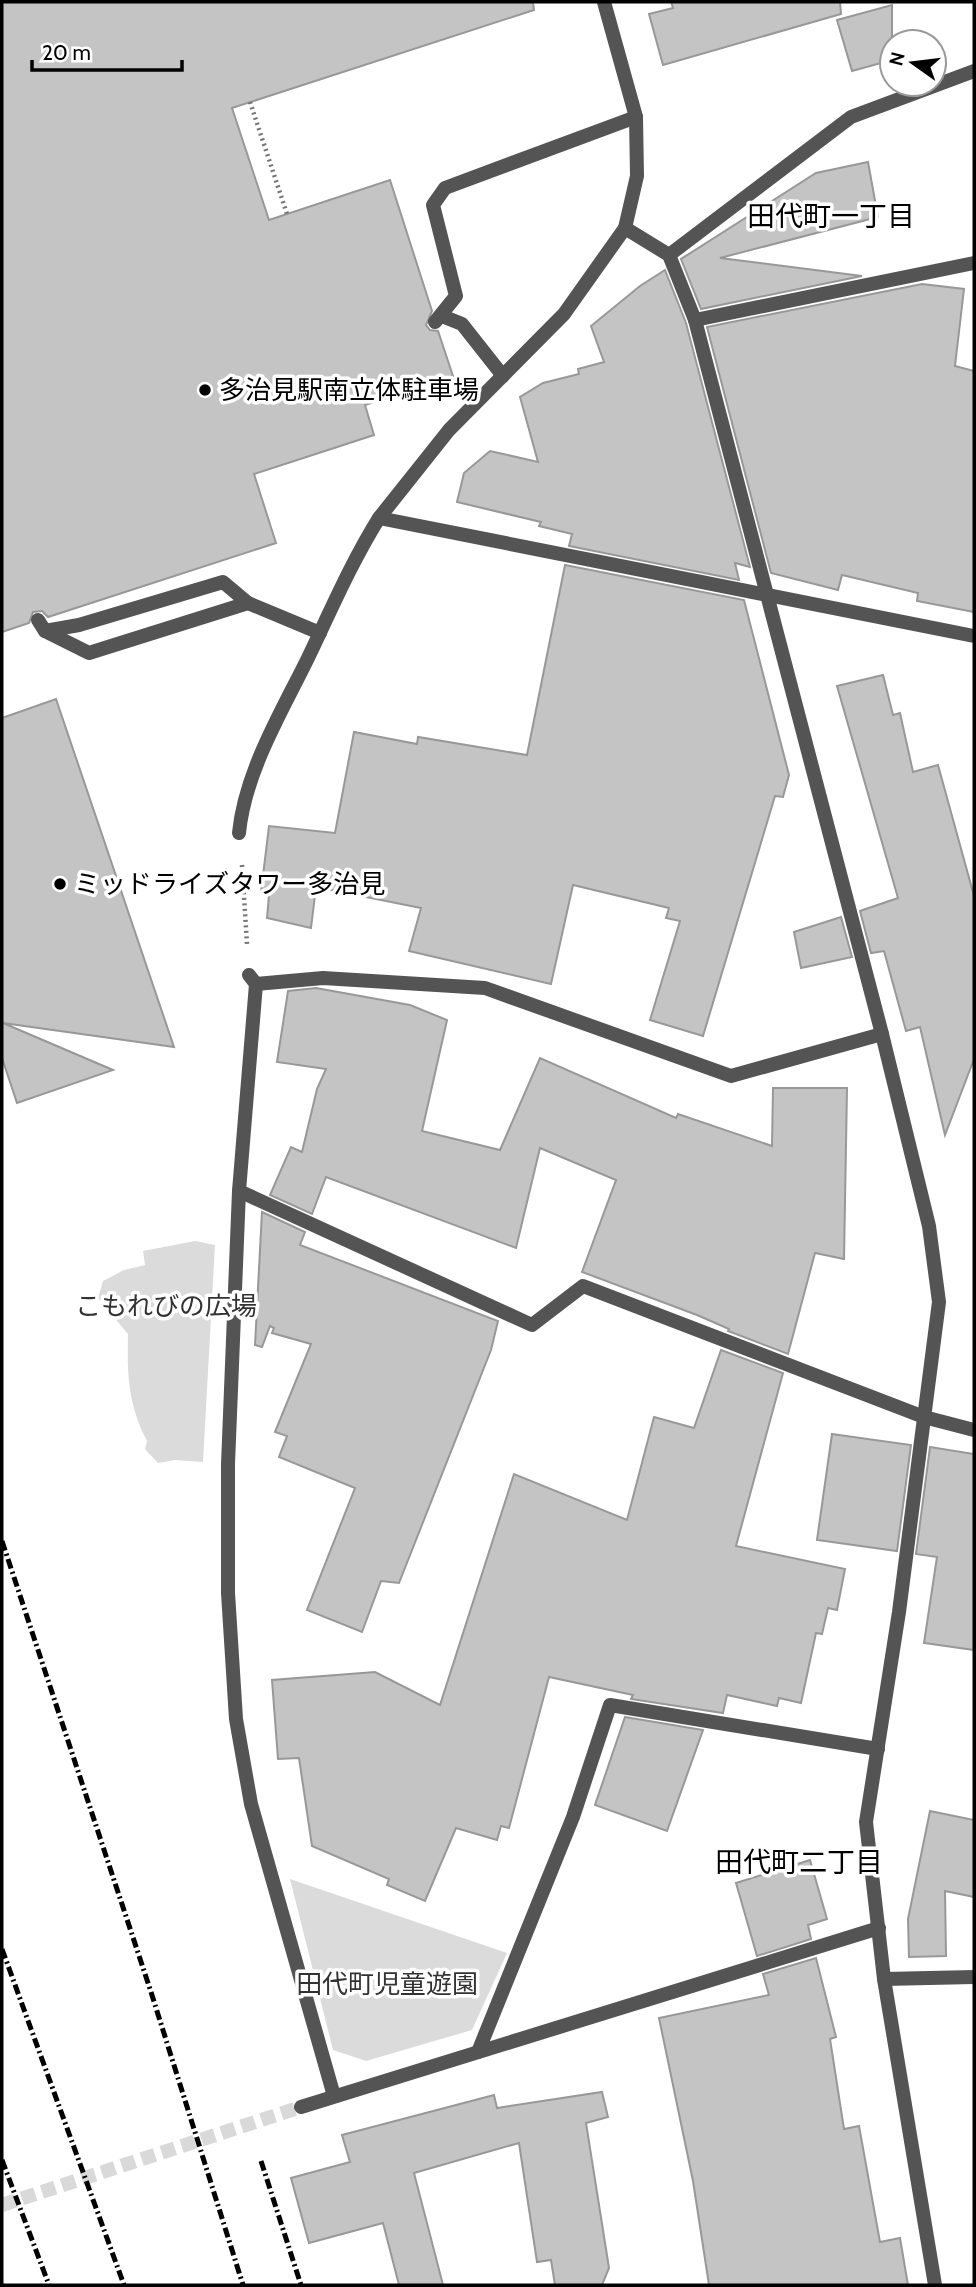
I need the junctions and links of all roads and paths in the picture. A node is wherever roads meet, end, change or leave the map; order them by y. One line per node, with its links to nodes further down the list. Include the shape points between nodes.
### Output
1 (604, 2): 4 (street)
2 (974, 71): 7 (street, via 850,117)
3 (250, 102): 5 (path)
4 (636, 117): 6 (street, via 637,176); 10 (street, via 445,187 433,205 456,296 439,319 462,324)
5 (287, 214)
6 (625, 228): 7 (street); 10 (street, via 564,314)
7 (669, 255): 9 (street)
8 (974, 263): 9 (street)
9 (695, 320): 12 (street)
10 (503, 376): 11 (street, via 449,430)
11 (379, 518): 12 (street); 14 (street, via 352,561)
12 (765, 594): 15 (street); 18 (street)
13 (248, 603): 13 (street, via 89,653 42,626 79,625 223,582); 14 (street)
14 (320, 633): 16 (street, via 242,805)
15 (974, 636)
16 (239, 833): 17 (path)
17 (253, 979): 18 (street, via 323,978 485,988 732,1076); 19 (street)
18 (882, 1034): 20 (street, via 929,1226 939,1302)
19 (239, 1191): 20 (street, via 532,1325 583,1286); 27 (street, via 228,1464 228,1593 236,1718 251,1804)
20 (924, 1417): 21 (street); 22 (street)
21 (974, 1430)
22 (878, 1748): 23 (street, via 866,1822); 26 (street, via 610,1705 573,1817)
23 (879, 1928): 25 (street); 26 (street)
24 (974, 1977): 25 (street)
25 (884, 1979): 29 (street)
26 (478, 2052): 27 (street)
27 (334, 2096): 28 (street)
28 (300, 2107)
29 (935, 2285)

